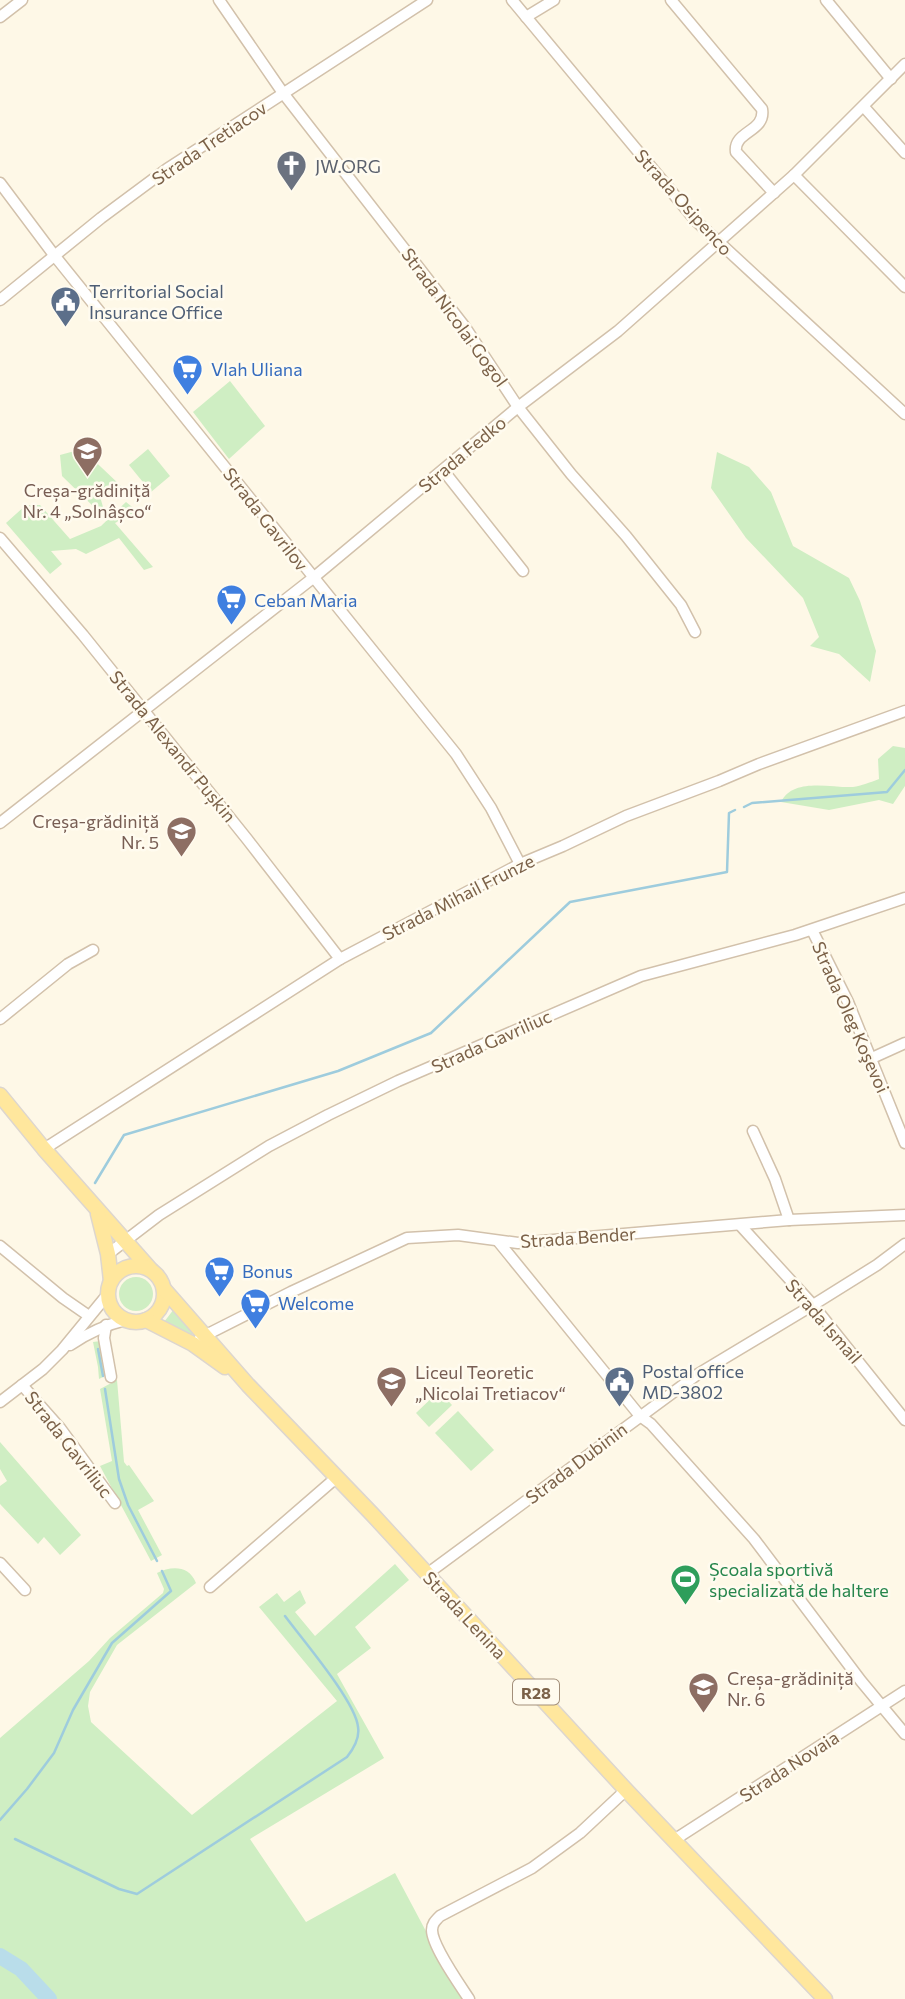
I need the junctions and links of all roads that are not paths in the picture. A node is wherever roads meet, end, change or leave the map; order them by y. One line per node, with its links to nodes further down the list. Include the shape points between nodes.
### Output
1 (22, 0): 8 (street)
2 (219, 0): 13 (street, Strada Nicolai Gogol)
3 (427, 0): 13 (street, Strada Tretiacov)
4 (512, 0): 10 (street, Strada Osipenco)
5 (554, 0): 10 (street)
6 (671, 0): 18 (street, via 762,109 763,119 736,142 736,152)
7 (826, 0): 12 (street)
8 (10, 4): 9 (street)
9 (0, 17)
10 (526, 17): 19 (street, Strada Osipenco)
11 (905, 64): 12 (street, Strada Fedko)
12 (891, 79): 14 (street, Strada Fedko)
13 (283, 93): 20 (street, Strada Tretiacov, via 167,169); 23 (street, Strada Nicolai Gogol, via 465,327)
14 (864, 107): 15 (street); 16 (street, Strada Fedko)
15 (905, 153)
16 (794, 175): 18 (street, Strada Fedko); 21 (street)
17 (0, 183): 20 (street, Strada Gavrilov)
18 (774, 193): 19 (street, Strada Fedko)
19 (718, 243): 23 (street, Strada Fedko, via 618,331); 24 (street, Strada Osipenco)
20 (54, 255): 22 (street, Strada Tretiacov); 28 (street, Strada Gavrilov)
21 (905, 287)
22 (0, 300)
23 (518, 407): 25 (street, Strada Fedko); 29 (street, Strada Nicolai Gogol, via 681,605)
24 (905, 414)
25 (443, 470): 27 (street); 28 (street, Strada Fedko)
26 (0, 539): 30 (street, Strada Alexandr Pușkin)
27 (523, 571)
28 (313, 578): 30 (street, Strada Fedko); 33 (street, Strada Gavrilov, via 456,754)
29 (695, 632)
30 (143, 710): 32 (street, Strada Fedko); 37 (street, Strada Alexandr Pușkin)
31 (905, 711): 33 (street, Strada Mihail Frunze, via 626,816)
32 (0, 824)
33 (520, 863): 37 (street, Strada Mihail Frunze)
34 (905, 898): 35 (street, Strada Gavriliuc)
35 (812, 930): 40 (street, Strada Oleg Koşevoi); 51 (street, Strada Gavriliuc, via 641,976 398,1082 269,1146)
36 (93, 950): 38 (street, via 68,964)
37 (340, 959): 46 (street, Strada Mihail Frunze)
38 (0, 1019)
39 (905, 1043): 40 (street)
40 (872, 1058): 43 (street, Strada Oleg Koşevoi)
41 (0, 1095): 46 (main road)
42 (905, 1106): 43 (street)
43 (892, 1108): 45 (street, Strada Oleg Koşevoi)
44 (753, 1131): 49 (street)
45 (905, 1143)
46 (44, 1149): 47 (main road)
47 (97, 1209): 51 (main road); 55 (main road)
48 (905, 1215): 49 (street, Strada Bender)
49 (789, 1220): 50 (street, Strada Bender)
50 (740, 1225): 52 (street, Strada Bender, via 538,1242); 59 (street, Strada Ismail)
51 (125, 1241): 55 (street, Strada Gavriliuc); 56 (main road)
52 (498, 1241): 64 (street, Strada Bender, via 458,1235 407,1238); 71 (street)
53 (905, 1244): 59 (street, Strada Dubinin)
54 (0, 1247): 60 (street)
55 (108, 1254): 57 (main road)
56 (150, 1269): 57 (main road, via 124,1268); 58 (main road, R28)
57 (110, 1287): 60 (street, Strada Gavriliuc); 61 (main road, via 113,1309)
58 (164, 1289): 62 (main road, via 161,1308); 64 (main road, R28)
59 (813, 1306): 71 (street, Strada Dubinin, via 698,1374); 72 (street, Strada Ismail)
60 (89, 1316): 66 (street, Strada Gavriliuc)
61 (126, 1320): 62 (main road, R28); 63 (street, Strada Gavriliuc)
62 (146, 1320): 65 (main road, R28)
63 (106, 1325): 66 (street, Strada Gavriliuc); 67 (street)
64 (205, 1335): 65 (street, Strada Bender); 69 (main road, R28)
65 (193, 1345): 69 (main road, R28)
66 (62, 1350): 68 (street, Strada Gavriliuc)
67 (111, 1377)
68 (22, 1385): 70 (street, Strada Gavriliuc); 74 (street, Strada Gavriliuc)
69 (248, 1385): 73 (main road, Strada Lenina / R28)
70 (0, 1402)
71 (640, 1416): 76 (street, Strada Dubinin); 80 (street, via 754,1538)
72 (905, 1420)
73 (337, 1477): 76 (main road, Strada Lenina / R28); 77 (street)
74 (115, 1503)
75 (0, 1563): 78 (street)
76 (427, 1574): 82 (main road, Strada Lenina / R28)
77 (211, 1587)
78 (25, 1590)
79 (905, 1691): 80 (street, Strada Novaia)
80 (882, 1706): 81 (street); 83 (street, Strada Novaia)
81 (905, 1734)
82 (626, 1790): 83 (main road, Strada Lenina / R28); 84 (street, via 580,1833 532,1868 434,1921 433,1940)
83 (674, 1840): 85 (main road, Strada Lenina / R28)
84 (469, 1999)
85 (825, 1999)

